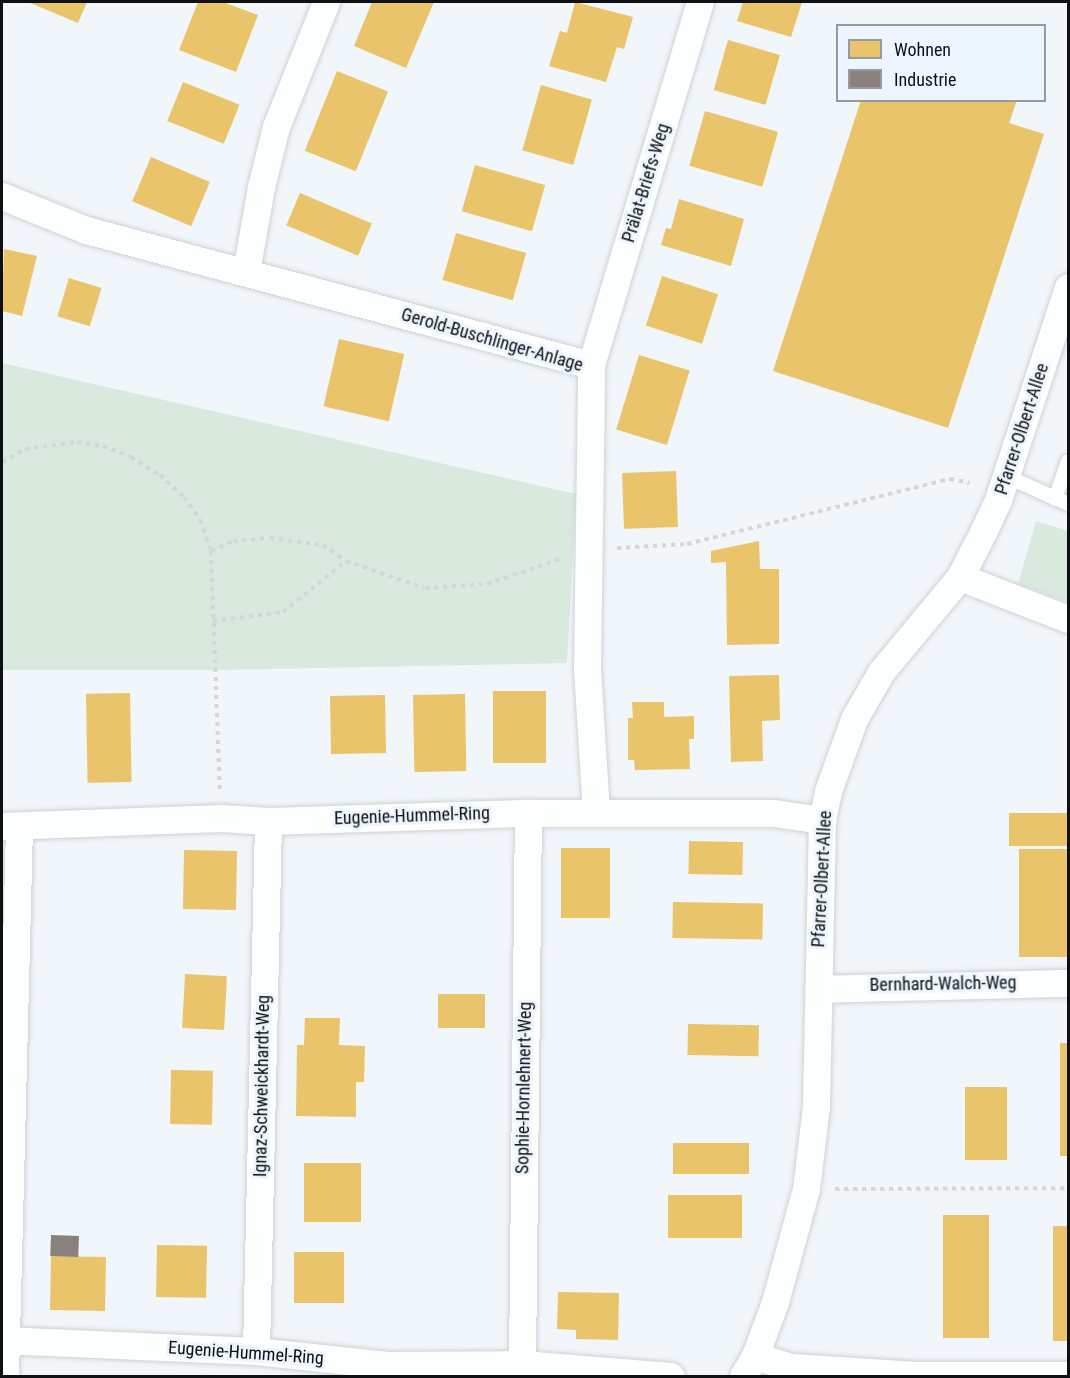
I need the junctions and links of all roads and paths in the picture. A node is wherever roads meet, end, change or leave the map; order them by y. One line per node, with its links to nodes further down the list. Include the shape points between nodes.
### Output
1 (326, 2): 4 (street, via 276,127)
2 (700, 2): 6 (street, Prälat-Briefs-Weg)
3 (2, 196): 4 (street, Gerold-Buschlinger-Anlage, via 86,230)
4 (246, 272): 6 (street, Gerold-Buschlinger-Anlage)
5 (1068, 287): 9 (street, Pfarrer-Olbert-Allee)
6 (591, 365): 12 (street, Gerold-Buschlinger-Anlage)
7 (1068, 461): 11 (lane)
8 (2, 462): 13 (path, via 25,449 77,442 103,446 131,457 160,475 184,497 200,520)
9 (1006, 476): 11 (lane); 15 (street, Pfarrer-Olbert-Allee)
10 (970, 483): 12 (path, via 950,479 687,544)
11 (1062, 502)
12 (588, 550): 14 (path, via 487,584 425,588); 18 (street, Gerold-Buschlinger-Anlage, via 587,670)
13 (211, 552): 14 (path, via 233,541 270,538 323,545); 17 (path)
14 (346, 561): 17 (path, via 283,612)
15 (960, 576): 16 (street); 21 (street, Pfarrer-Olbert-Allee, via 881,672 860,709 838,759)
16 (1068, 619)
17 (213, 621): 20 (path)
18 (596, 812): 19 (street, Eugenie-Hummel-Ring); 21 (street, Eugenie-Hummel-Ring, via 774,813)
19 (528, 813): 22 (street, Eugenie-Hummel-Ring); 30 (street, Sophie-Hornlehnert-Weg)
20 (221, 818): 22 (street, Eugenie-Hummel-Ring); 23 (street, Eugenie-Hummel-Ring)
21 (822, 820): 25 (street, Pfarrer-Olbert-Allee)
22 (268, 821): 29 (street, Ignaz-Schweickhardt-Weg)
23 (10, 826): 28 (street)
24 (1068, 982): 25 (street, Bernhard-Walch-Weg)
25 (818, 988): 27 (street, Pfarrer-Olbert-Allee, via 816,1106)
26 (1068, 1188): 27 (path)
27 (806, 1189): 31 (street, Pfarrer-Olbert-Allee, via 785,1273)
28 (4, 1340): 29 (street, Eugenie-Hummel-Ring); 34 (street)
29 (268, 1360): 30 (street, Eugenie-Hummel-Ring, via 387,1365)
30 (522, 1364): 35 (street, Eugenie-Hummel-Ring)
31 (749, 1366): 33 (street)
32 (1068, 1375): 33 (street)
33 (917, 1376)
34 (5, 1377)
35 (670, 1377)

